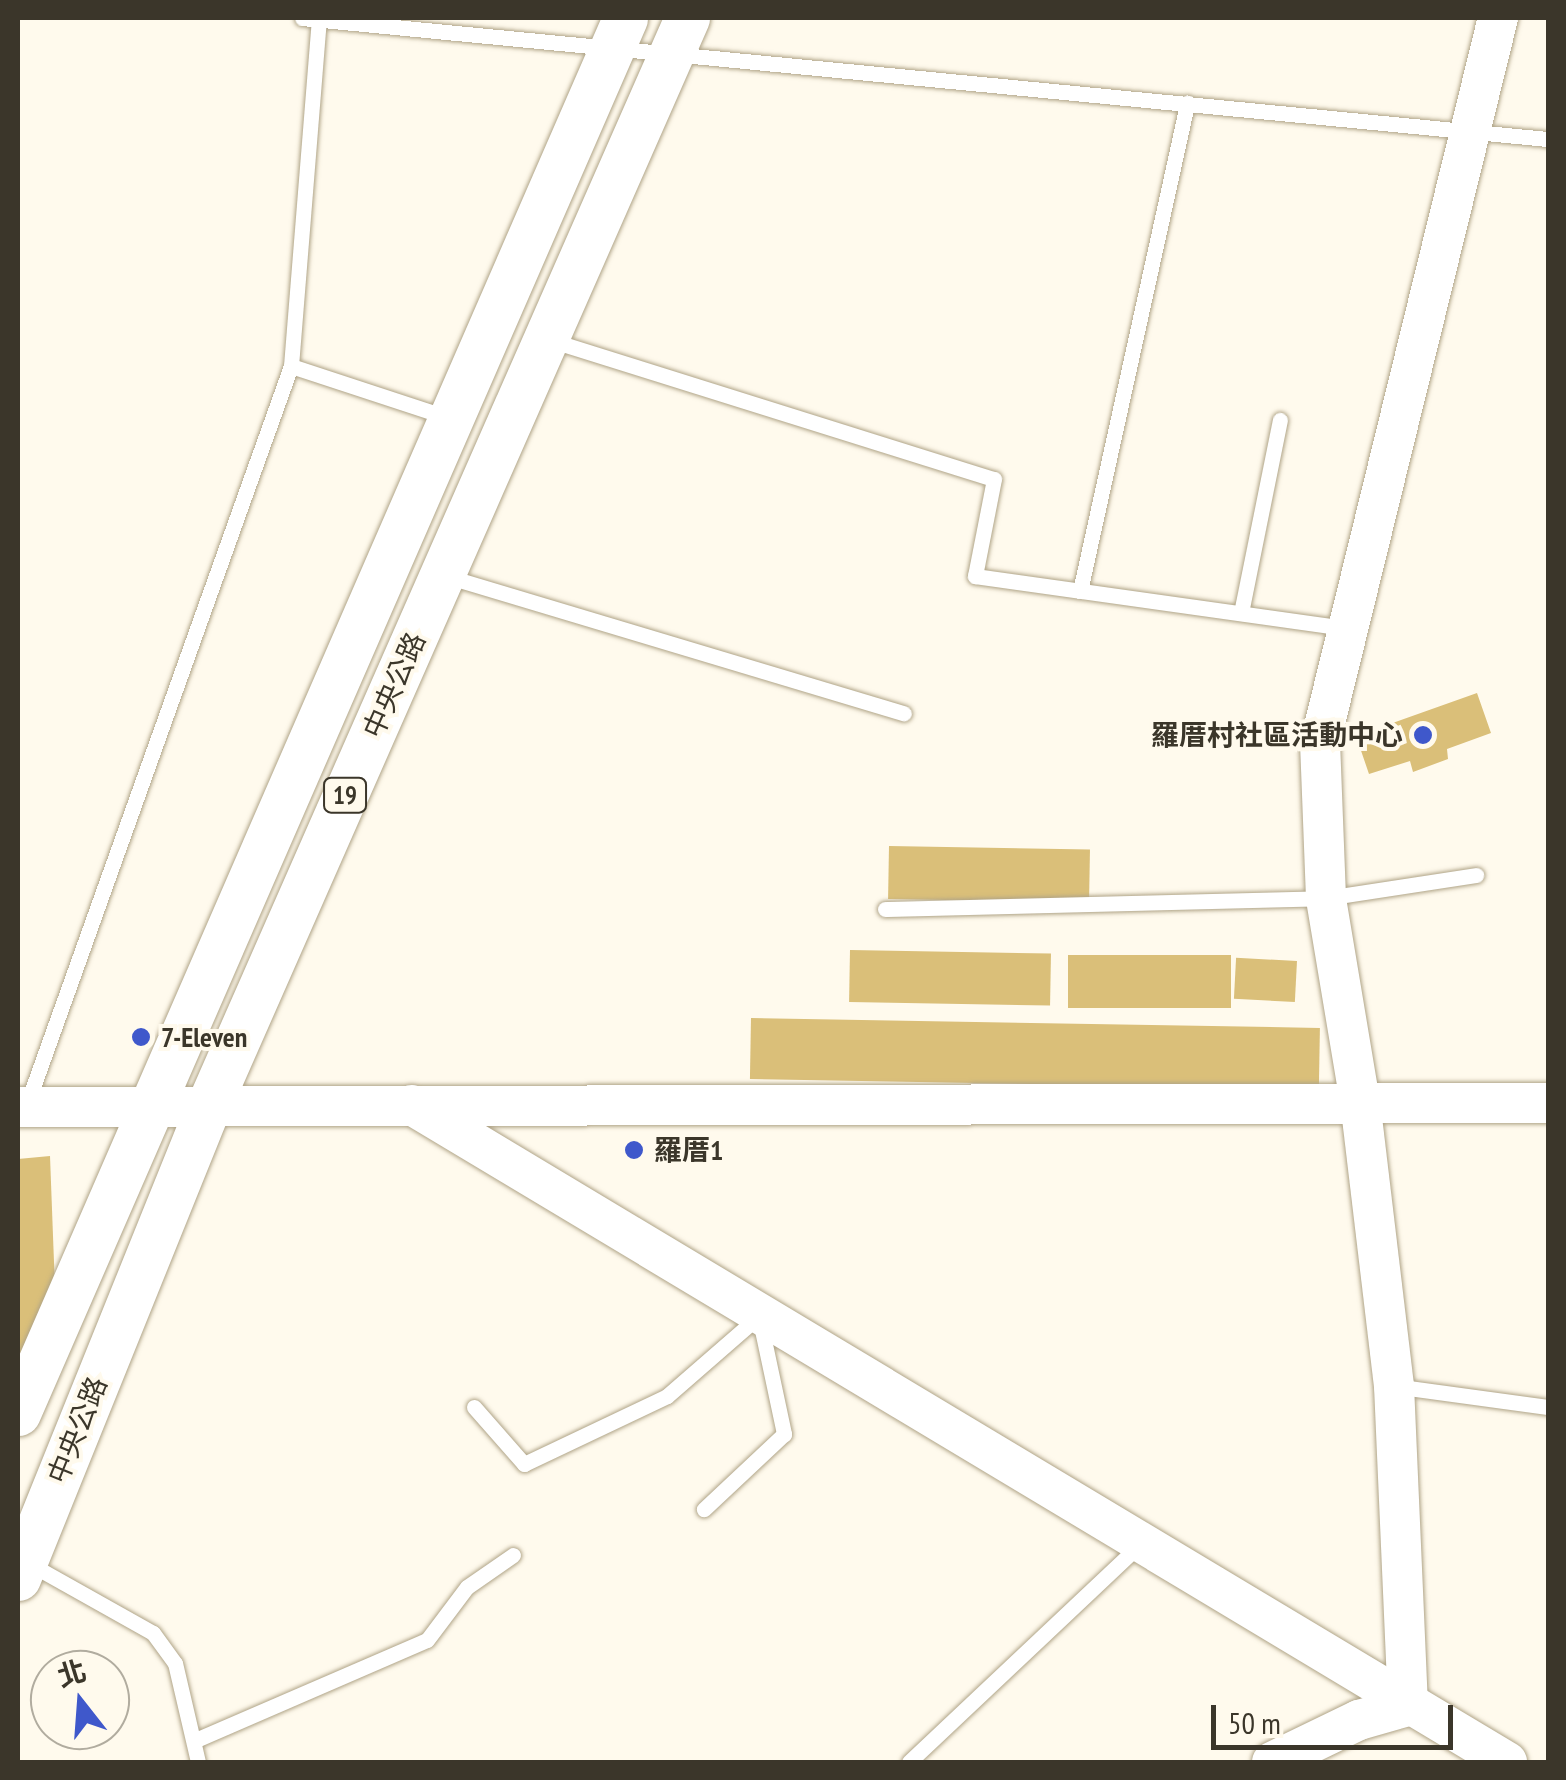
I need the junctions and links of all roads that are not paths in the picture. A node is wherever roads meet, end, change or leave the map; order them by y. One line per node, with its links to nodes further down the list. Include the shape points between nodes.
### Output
1 (302, 18): 3 (lane)
2 (1498, 18): 7 (street)
3 (320, 19): 4 (lane); 10 (lane)
4 (620, 31): 5 (lane); 11 (main road, 中央公路 / 19)
5 (680, 33): 6 (lane); 9 (main road, 中央公路 / 19)
6 (1187, 103): 7 (lane); 14 (lane)
7 (1471, 133): 8 (lane); 16 (street)
8 (1548, 140)
9 (546, 338): 13 (main road, 中央公路 / 19); 14 (lane, via 994,479 974,576)
10 (291, 366): 11 (lane); 24 (lane)
11 (450, 418): 26 (main road, 中央公路 / 19)
12 (1280, 420): 15 (lane)
13 (442, 575): 17 (lane); 25 (main road, 中央公路 / 19)
14 (1080, 591): 15 (lane)
15 (1241, 613): 16 (lane)
16 (1348, 628): 19 (street, via 1320,743)
17 (904, 713)
18 (1476, 876): 19 (lane)
19 (1326, 898): 20 (lane); 21 (street)
20 (885, 908)
21 (1360, 1102): 22 (street); 23 (street); 28 (street)
22 (1548, 1103)
23 (412, 1105): 25 (street); 27 (street)
24 (22, 1107): 26 (street)
25 (208, 1107): 26 (street); 35 (main road, 中央公路 / 19)
26 (146, 1110): 31 (main road, 中央公路 / 19)
27 (759, 1316): 30 (lane, via 666,1396 524,1464); 32 (lane, via 784,1434); 33 (street)
28 (1394, 1386): 29 (lane); 36 (street)
29 (1548, 1406)
30 (474, 1407)
31 (18, 1413)
32 (704, 1509)
33 (1140, 1544): 36 (street); 39 (lane)
34 (513, 1555): 37 (lane, via 467,1587 427,1640)
35 (21, 1569): 37 (lane, via 153,1634 176,1664)
36 (1408, 1706): 40 (street, via 1359,1720); 41 (street)
37 (198, 1739): 38 (lane)
38 (198, 1762)
39 (909, 1762)
40 (1272, 1762)
41 (1508, 1762)

